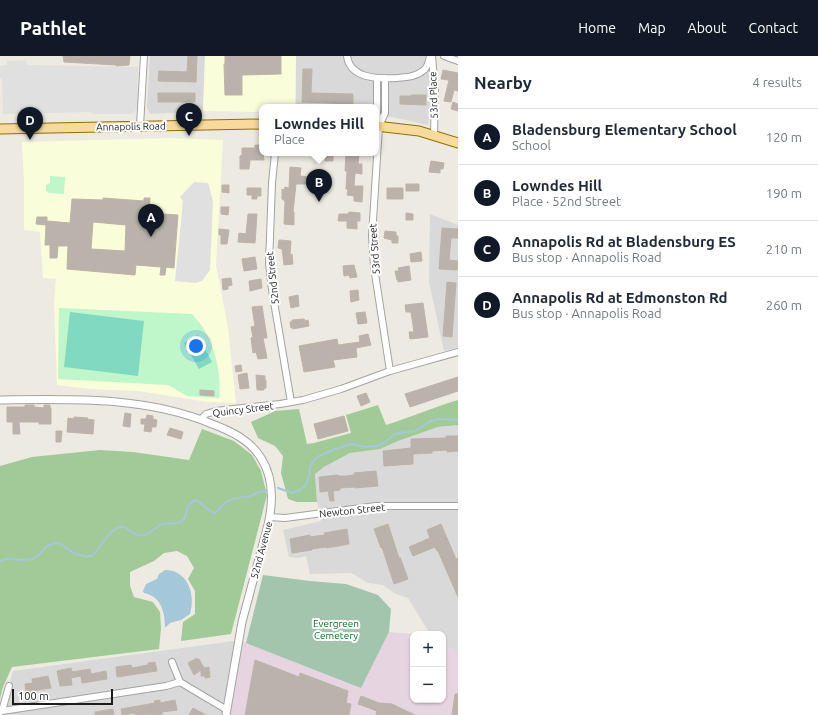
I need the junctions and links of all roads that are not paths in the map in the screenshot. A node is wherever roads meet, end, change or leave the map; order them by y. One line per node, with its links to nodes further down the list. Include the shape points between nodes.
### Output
1 (144, 56): 11 (street)
2 (347, 56): 6 (street, 53rd Place, via 357,72)
3 (431, 56): 7 (street, 53rd Place, via 427,66 419,73 408,77); 14 (street, 53rd Place, via 435,92)
4 (444, 56): 5 (street)
5 (458, 61)
6 (377, 78): 7 (street, 53rd Place); 8 (street)
7 (385, 78): 9 (street, via 385,113)
8 (377, 104)
9 (379, 123)
10 (259, 124): 11 (main road, Annapolis Road)
11 (140, 126): 13 (main road, Annapolis Road)
12 (379, 126): 14 (main road)
13 (0, 129)
14 (434, 135): 15 (main road)
15 (458, 143)
16 (275, 156): 21 (street, 52nd Street, via 269,263)
17 (375, 156): 19 (street, 53rd Street, via 372,236 374,267)
18 (458, 352): 19 (street, Quincy Street)
19 (390, 371): 21 (street, Quincy Street, via 317,397)
20 (0, 400): 22 (street, Quincy Street, via 113,401 160,408)
21 (291, 402): 22 (street, Quincy Street, via 216,410)
22 (201, 419): 24 (street, 52nd Avenue, via 242,438 261,458 267,469 271,488)
23 (458, 506): 24 (street, Newton Street, via 376,506 285,518)
24 (270, 517): 29 (street, 52nd Avenue, via 239,635)
25 (172, 662): 26 (street)
26 (180, 682): 28 (street); 29 (street)
27 (9, 686): 28 (street)
28 (1, 711)
29 (226, 713)

